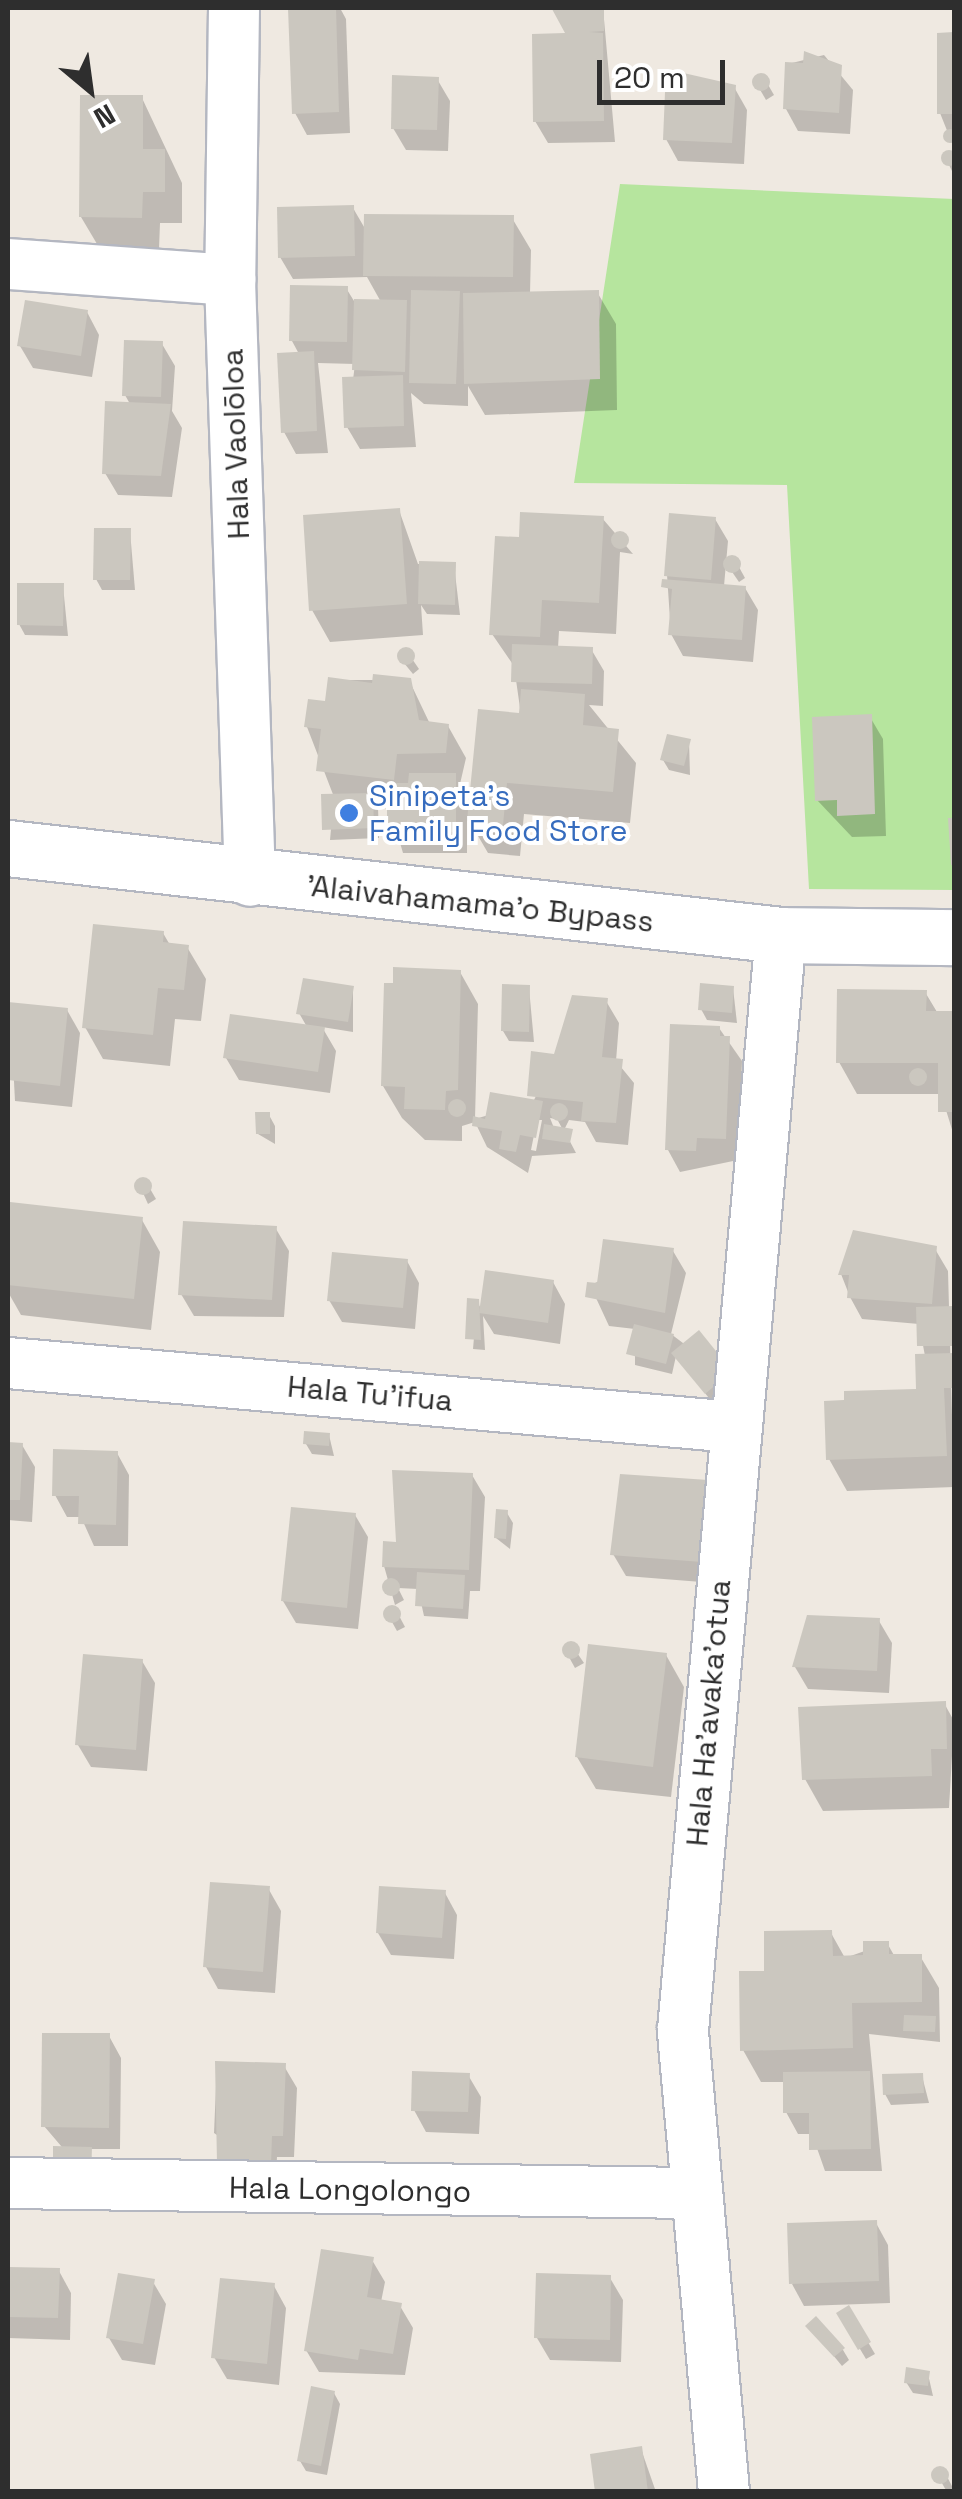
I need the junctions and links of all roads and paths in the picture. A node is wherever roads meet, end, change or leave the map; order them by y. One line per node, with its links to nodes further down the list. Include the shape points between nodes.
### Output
1 (234, 8): 3 (street, Hala Vaolōloa)
2 (8, 264): 3 (street)
3 (230, 280): 5 (street, Hala Vaolōloa)
4 (8, 848): 5 (main road, 'Alaivahamama'o Bypass)
5 (250, 881): 6 (main road, 'Alaivahamama'o Bypass)
6 (781, 936): 7 (main road, 'Alaivahamama'o Bypass); 9 (street, Hala Ha'avaka'otua)
7 (954, 937)
8 (8, 1362): 9 (street, Hala Tu'ifua)
9 (733, 1428): 11 (street, Hala Ha'avaka'otua, via 683,2030)
10 (8, 2183): 11 (street, Hala Longolongo)
11 (693, 2193): 12 (street, Hala Ha'avaka'otua)
12 (724, 2492)

